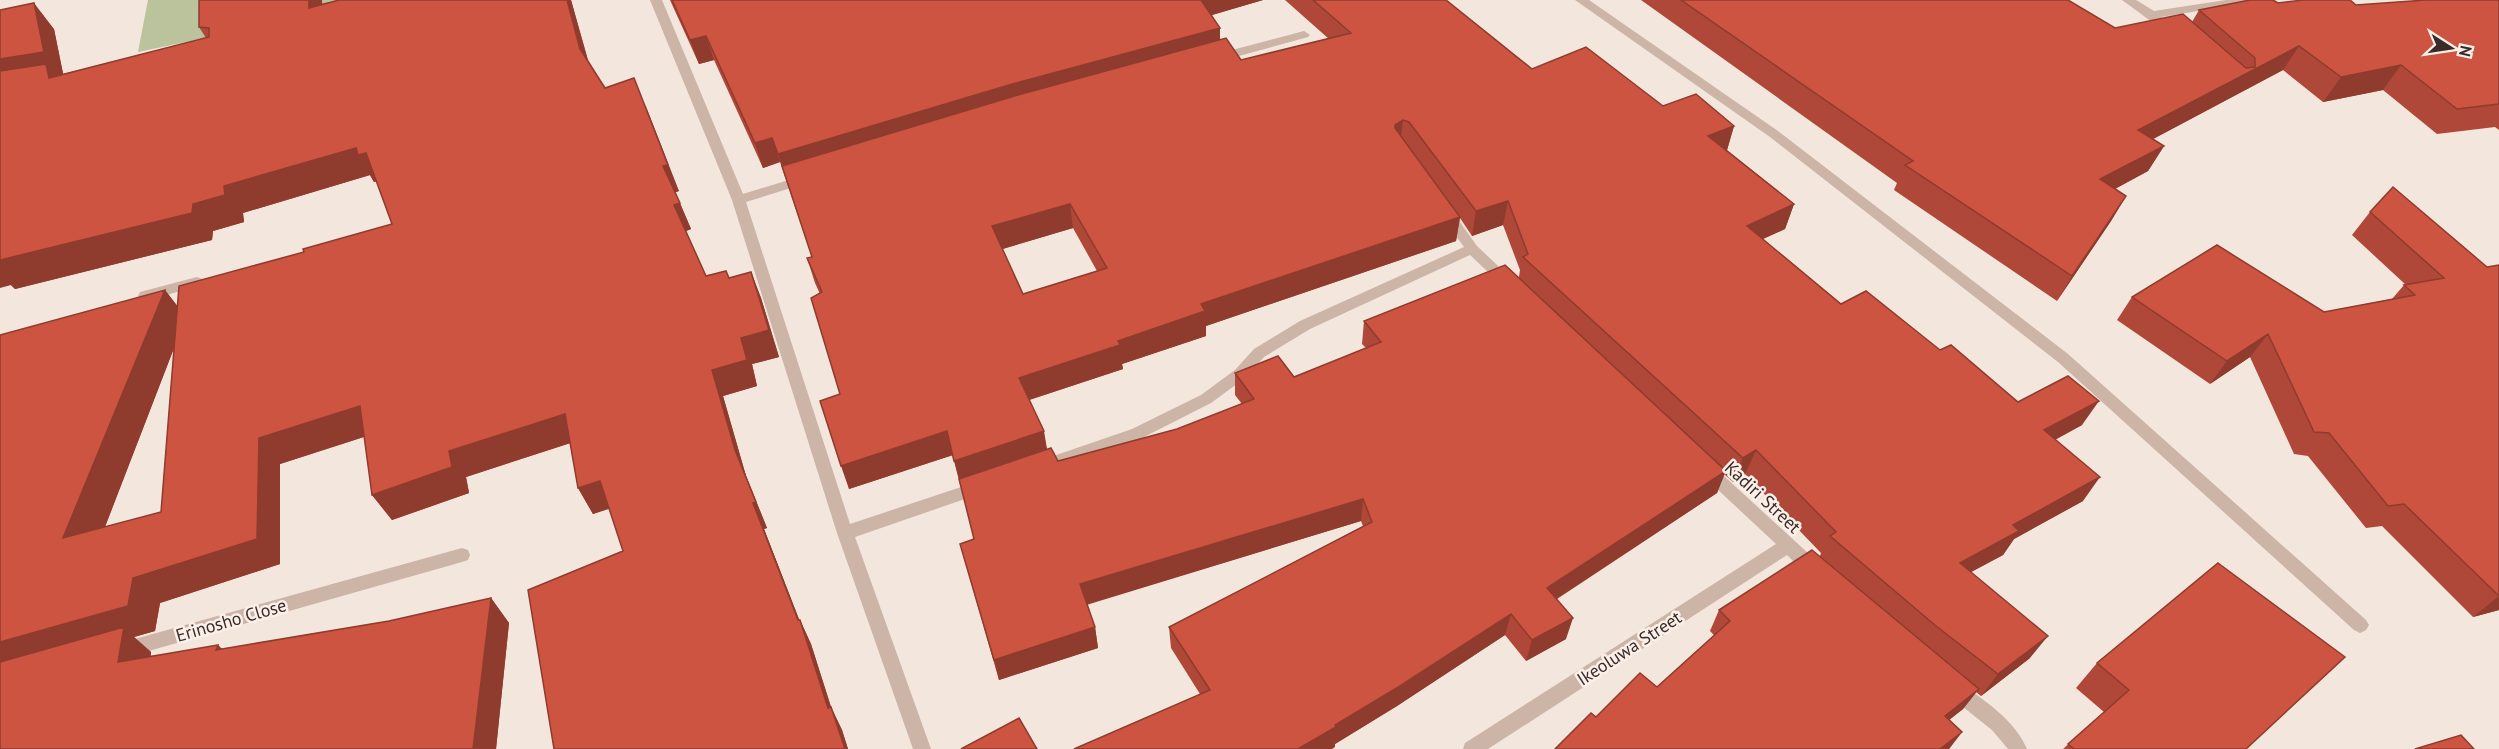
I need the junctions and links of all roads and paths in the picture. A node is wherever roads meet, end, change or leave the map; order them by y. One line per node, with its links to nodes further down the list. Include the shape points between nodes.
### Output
1 (656, 0): 10 (street)
2 (1581, 0): 23 (street, via 1774,134 2063,358)
3 (2128, 0): 5 (street)
4 (2248, 0): 5 (street)
5 (2152, 15): 7 (street)
6 (1304, 35): 8 (street)
7 (2185, 44)
8 (1207, 61)
9 (817, 176): 10 (street)
10 (740, 200): 19 (street)
11 (1440, 205): 12 (street)
12 (1472, 249): 14 (street); 17 (street, via 1305,325 1259,352 1240,374 1206,399 1137,433)
13 (215, 277): 15 (street)
14 (1523, 297)
15 (136, 299)
16 (1694, 458): 20 (street, Kadiri Street)
17 (1025, 472)
18 (1002, 479): 19 (street)
19 (844, 533): 26 (street)
20 (1787, 546): 22 (street, Kadiri Street); 27 (street, Ikeoluwa Street)
21 (462, 555): 24 (street, Erinosho Close)
22 (1823, 577)
23 (2360, 626)
24 (104, 655)
25 (1938, 676): 28 (street, via 1990,717)
26 (922, 749)
27 (1472, 749)
28 (2018, 749)

